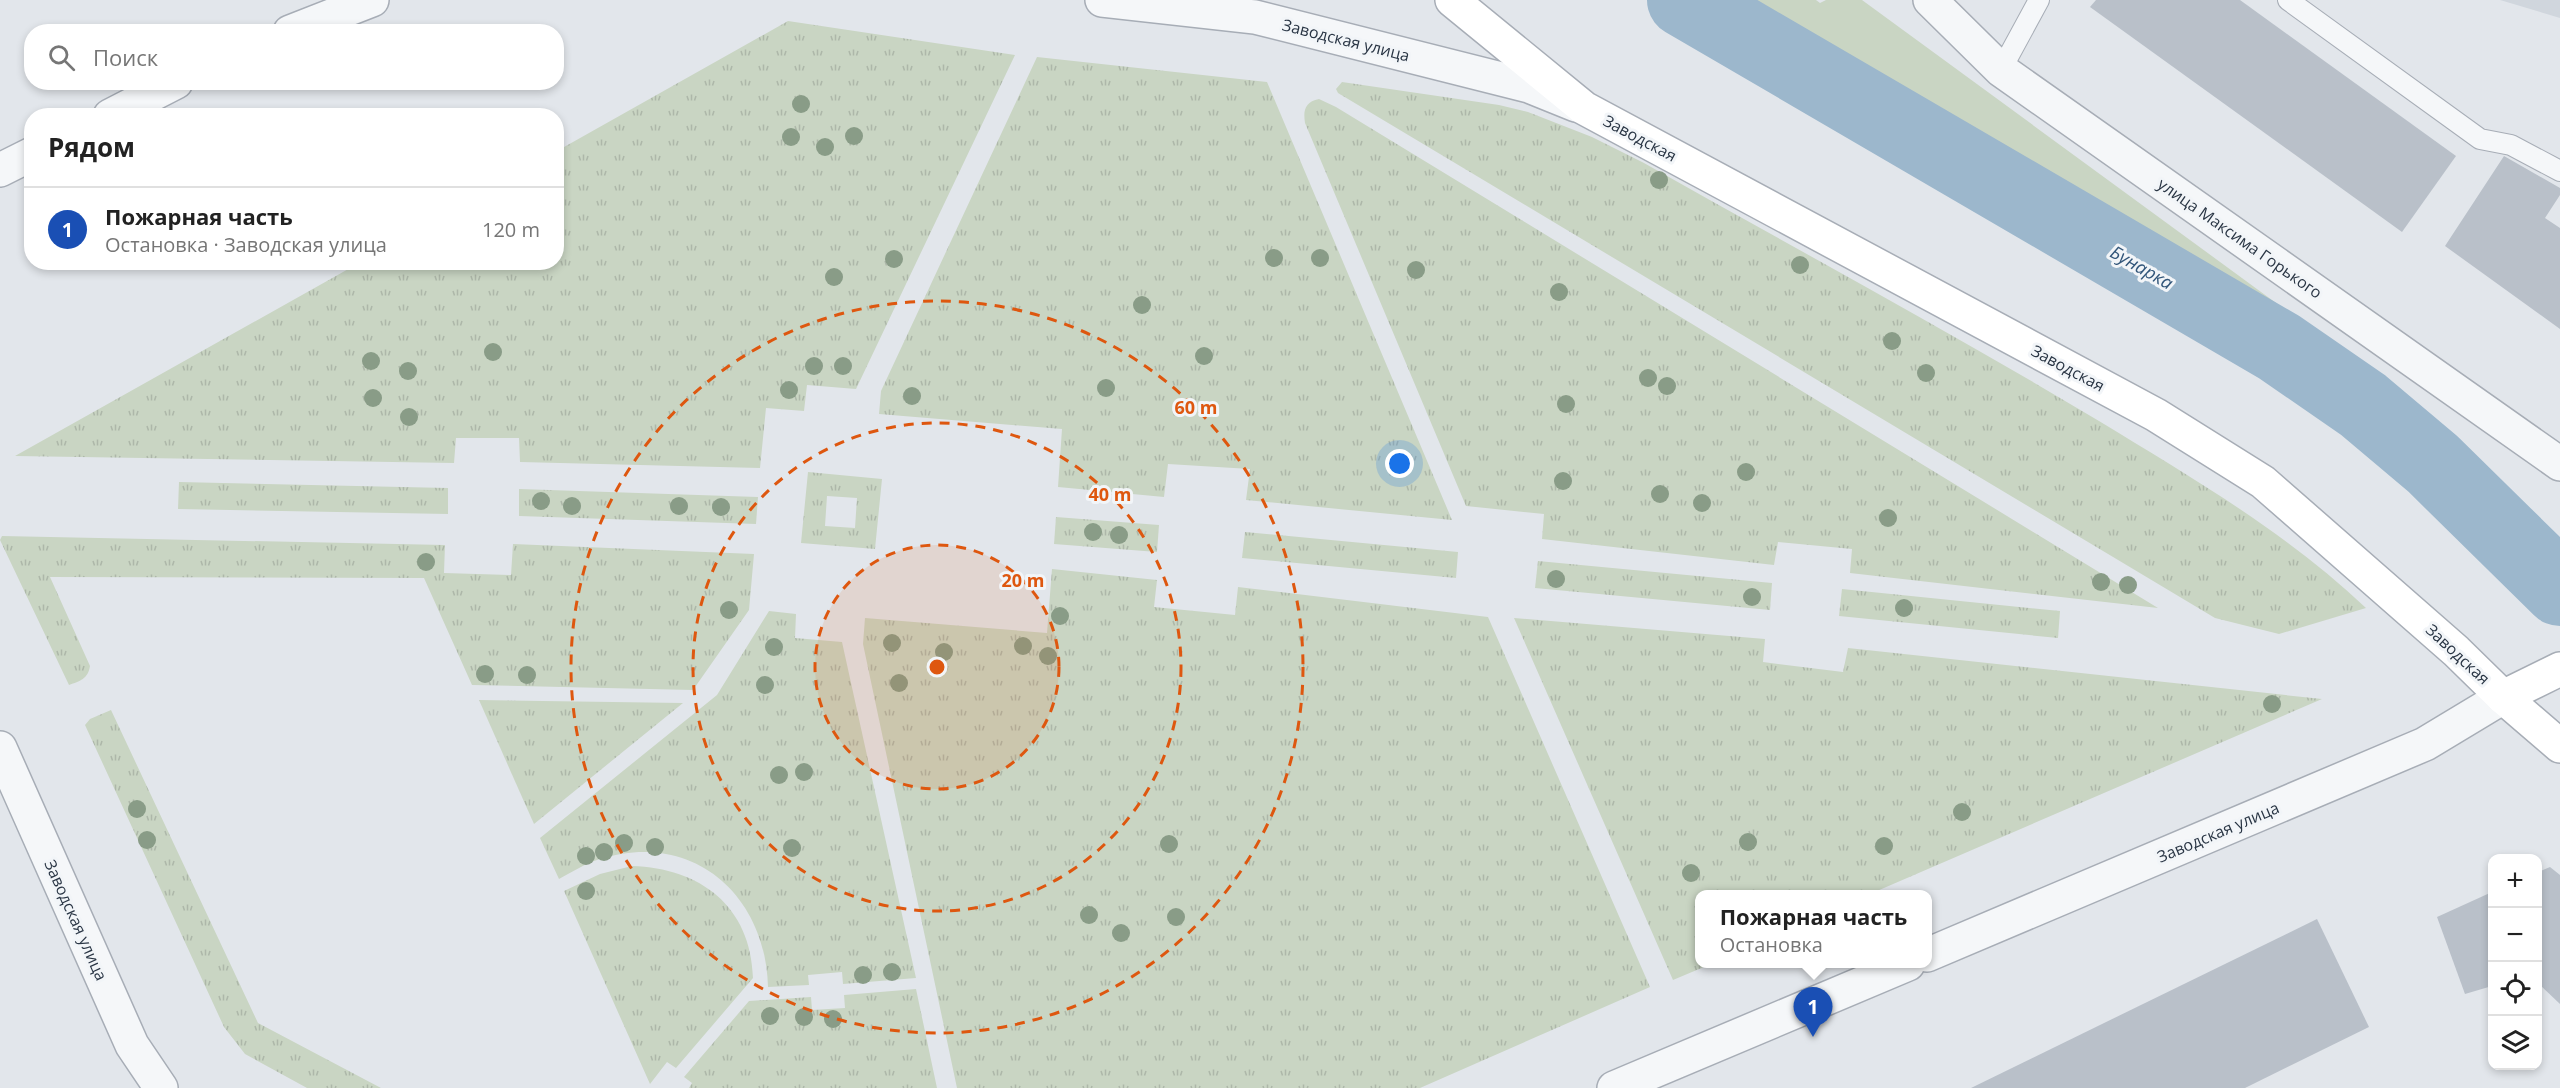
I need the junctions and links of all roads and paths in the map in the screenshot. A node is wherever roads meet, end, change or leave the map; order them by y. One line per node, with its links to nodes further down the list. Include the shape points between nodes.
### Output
1 (372, 0): 10 (street)
2 (1102, 0): 15 (street, Заводская улица, via 1255,17 1529,86)
3 (1435, 0): 11 (main road)
4 (1452, 0): 11 (main road)
5 (1461, 0): 11 (main road)
6 (1470, 0): 11 (main road)
7 (1930, 0): 12 (street, улица Максима Горького)
8 (2039, 0): 12 (lane)
9 (2288, 0): 18 (lane, via 2480,139 2511,145)
10 (310, 24)
11 (1504, 43): 15 (main road, Заводская)
12 (2001, 70): 19 (street, улица Максима Горького)
13 (160, 90): 14 (street)
14 (126, 108)
15 (1584, 108): 21 (main road, Заводская, via 2156,415 2263,482)
16 (24, 158): 17 (street)
17 (0, 170)
18 (2560, 171)
19 (2560, 464)
20 (2557, 671): 21 (main road)
21 (2503, 697): 22 (main road, Заводская); 24 (street, Заводская улица, via 2426,744)
22 (2560, 746)
23 (0, 748): 26 (street, Заводская улица, via 132,1045)
24 (1932, 953)
25 (1896, 968): 27 (street)
26 (161, 1088)
27 (1614, 1088)

